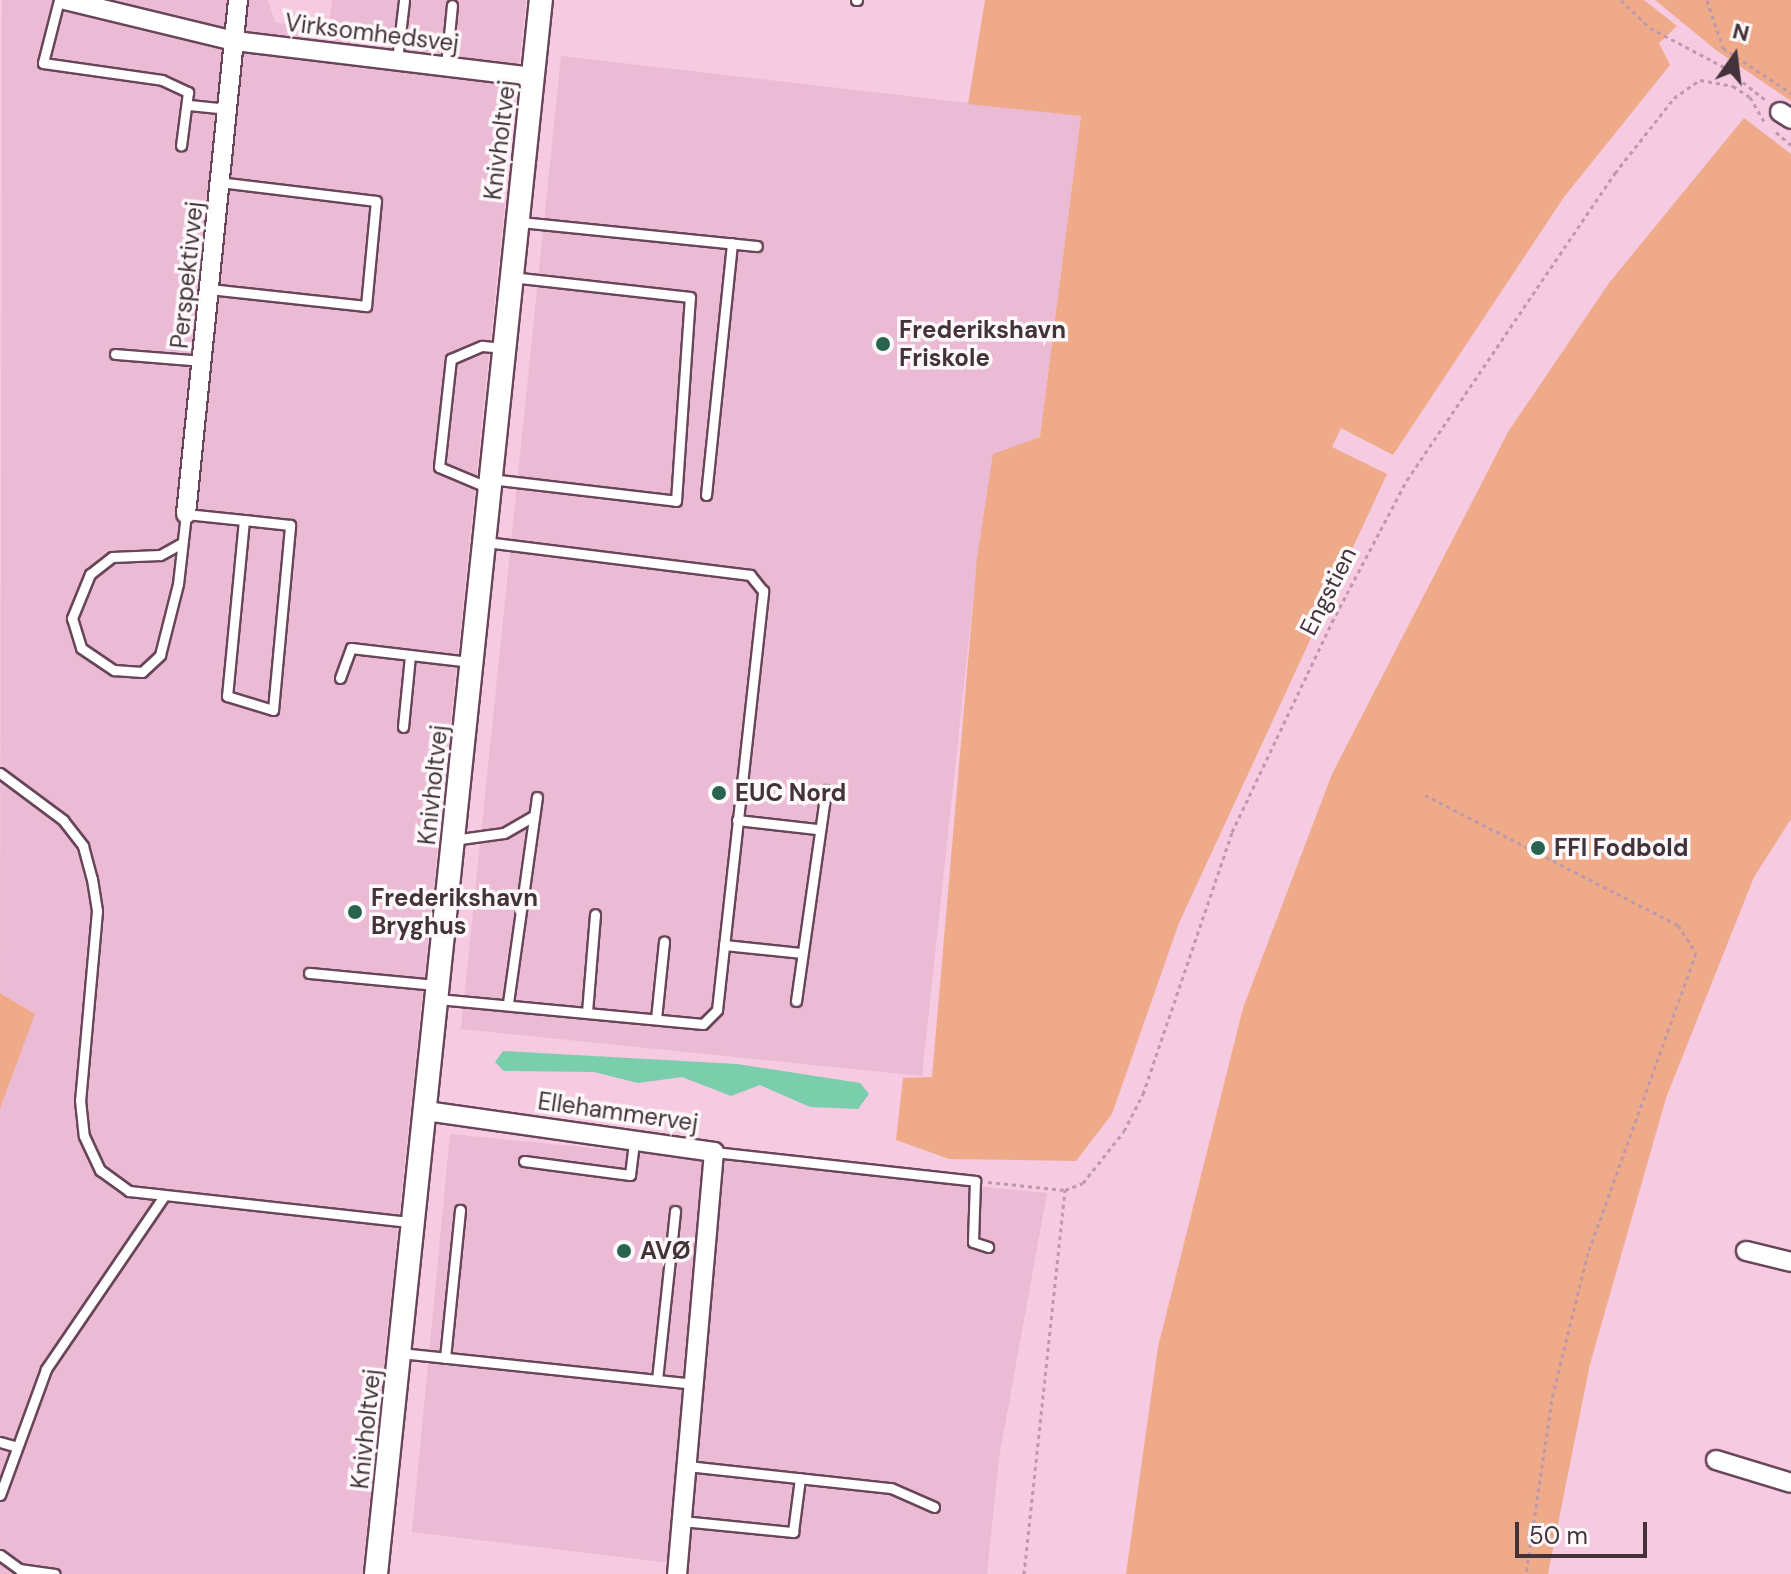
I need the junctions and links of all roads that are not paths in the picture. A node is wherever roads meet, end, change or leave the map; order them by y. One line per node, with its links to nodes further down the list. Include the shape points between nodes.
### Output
1 (62, 0): 6 (street, Virksomhedsvej); 10 (lane, via 43,63 162,80 188,92)
2 (238, 0): 6 (street, Perspektivvej)
3 (404, 0): 7 (lane)
4 (541, 0): 9 (street, Knivholtvej)
5 (452, 5): 8 (lane)
6 (235, 41): 7 (street, Virksomhedsvej); 11 (street, Perspektivvej)
7 (397, 60): 8 (street, Virksomhedsvej)
8 (446, 66): 9 (street, Virksomhedsvej)
9 (533, 77): 14 (street, Knivholtvej)
10 (189, 105): 11 (lane); 12 (lane)
11 (228, 109): 13 (street, Perspektivvej)
12 (181, 146)
13 (220, 182): 18 (street, Perspektivvej); 18 (lane, via 376,201 366,306)
14 (516, 221): 15 (lane); 17 (street, Knivholtvej)
15 (732, 243): 16 (lane); 23 (lane)
16 (757, 246)
17 (511, 277): 19 (street, Knivholtvej); 22 (lane, via 690,297 676,501)
18 (209, 289): 21 (street, Perspektivvej)
19 (503, 348): 22 (street, Knivholtvej); 22 (lane, via 482,346 451,359 439,467)
20 (115, 354): 21 (lane)
21 (202, 361): 24 (street, Perspektivvej)
22 (489, 484): 26 (street, Knivholtvej)
23 (706, 495)
24 (186, 514): 25 (lane); 27 (lane)
25 (244, 520): 25 (lane, via 227,696 273,710 290,525)
26 (483, 542): 29 (street, Knivholtvej); 36 (lane, via 750,575 763,591)
27 (182, 543): 27 (lane, via 160,555 112,557 90,574 72,618 81,648 114,670 142,672 160,655)
28 (410, 655): 29 (lane); 30 (lane, via 351,648); 31 (lane)
29 (471, 662): 38 (street, Knivholtvej)
30 (340, 678)
31 (403, 727)
32 (0, 773): 53 (lane, via 63,820 83,846 92,879 97,911 80,1100 84,1136 100,1170 129,1191)
33 (826, 790): 37 (lane)
34 (537, 797): 35 (lane)
35 (534, 816): 38 (lane, via 504,833); 46 (lane)
36 (737, 820): 37 (lane); 41 (lane)
37 (816, 829): 42 (lane)
38 (453, 840): 44 (street, Knivholtvej)
39 (595, 914): 47 (lane)
40 (664, 941): 48 (lane)
41 (724, 945): 42 (lane); 48 (lane, via 717,1010 703,1024)
42 (801, 953): 45 (lane)
43 (309, 973): 44 (lane)
44 (438, 992): 46 (lane); 49 (street, Knivholtvej)
45 (796, 1001)
46 (508, 1003): 47 (lane)
47 (587, 1012): 48 (lane)
48 (656, 1019)
49 (426, 1111): 50 (street, Ellehammervej); 56 (street, Knivholtvej)
50 (634, 1137): 51 (street, Ellehammervej); 52 (lane, via 630,1175)
51 (714, 1152): 57 (lane, via 975,1181 973,1242); 63 (street, Ellehammervej)
52 (524, 1161)
53 (164, 1196): 56 (lane); 65 (lane, via 46,1369)
54 (460, 1210): 61 (lane)
55 (675, 1211): 62 (lane)
56 (414, 1223): 60 (street, Knivholtvej)
57 (988, 1247)
58 (1746, 1251): 59 (street)
59 (1791, 1262)
60 (400, 1353): 61 (lane); 75 (street, Knivholtvej)
61 (445, 1358): 62 (lane)
62 (657, 1380): 63 (lane)
63 (695, 1384): 67 (street, Ellehammervej)
64 (0, 1442): 65 (lane)
65 (14, 1446): 70 (lane)
66 (1716, 1460): 69 (street)
67 (687, 1466): 68 (lane); 72 (street, Ellehammervej)
68 (800, 1478): 71 (lane, via 891,1488); 72 (lane, via 793,1532)
69 (1791, 1483)
70 (0, 1495)
71 (934, 1507)
72 (682, 1521): 76 (street, Ellehammervej)
73 (0, 1555): 74 (lane, via 19,1569)
74 (55, 1574)
75 (376, 1574)
76 (677, 1574)

